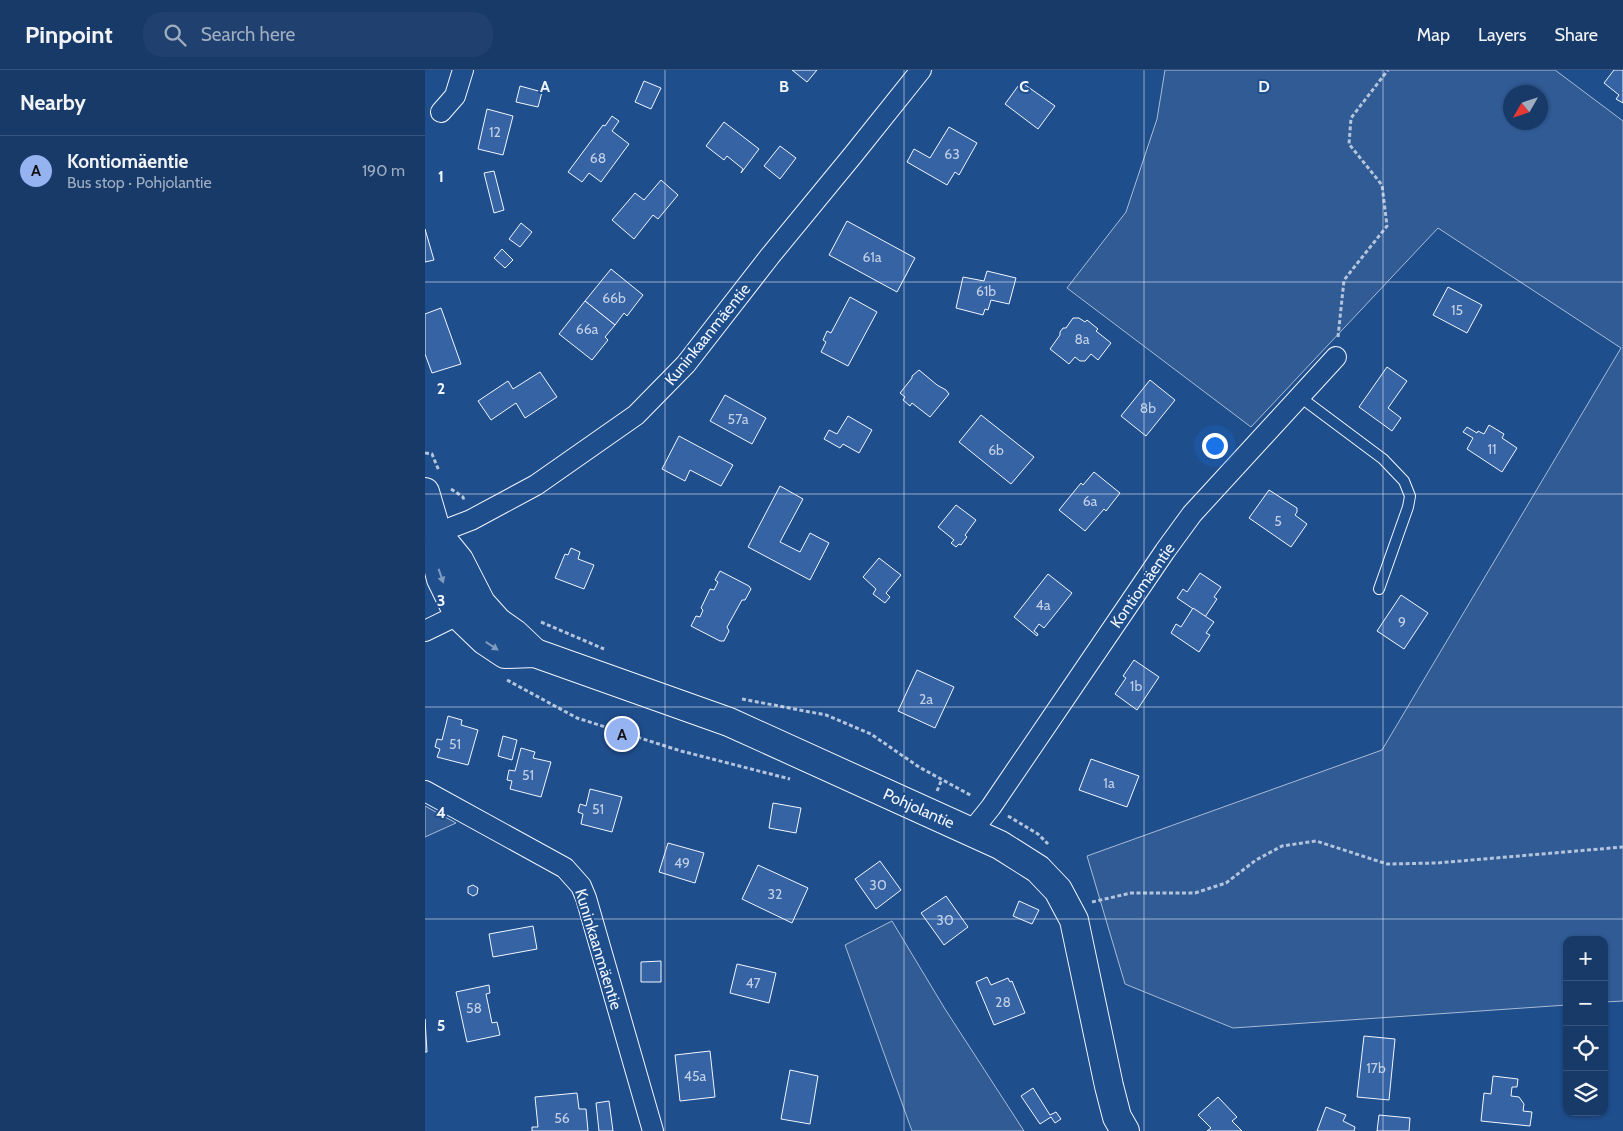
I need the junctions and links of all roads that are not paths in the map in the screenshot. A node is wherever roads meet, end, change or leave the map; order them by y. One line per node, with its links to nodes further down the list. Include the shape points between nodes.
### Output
1 (463, 70): 3 (street, via 455,96)
2 (921, 70): 7 (street, Kuninkaanmäentie, via 769,256 686,364 636,415 536,485 471,520)
3 (441, 112)
4 (1336, 357): 5 (street, Kontiomäentie)
5 (1300, 397): 8 (lane, via 1383,459 1404,480 1410,496 1408,507); 12 (street, Kontiomäentie, via 1192,514)
6 (425, 492): 7 (street, Pohjolantie)
7 (437, 533): 9 (street, Pohjolantie, via 459,560)
8 (1379, 589)
9 (470, 609): 10 (street); 12 (street, Pohjolantie, via 515,634 535,654 729,722)
10 (425, 631)
11 (425, 791): 13 (street, Kuninkaanmäentie, via 565,868 581,886)
12 (971, 832): 14 (street, Pohjolantie, via 1000,845 1038,869 1058,890 1074,920 1109,1086 1117,1117)
13 (653, 1131)
14 (1125, 1131)

